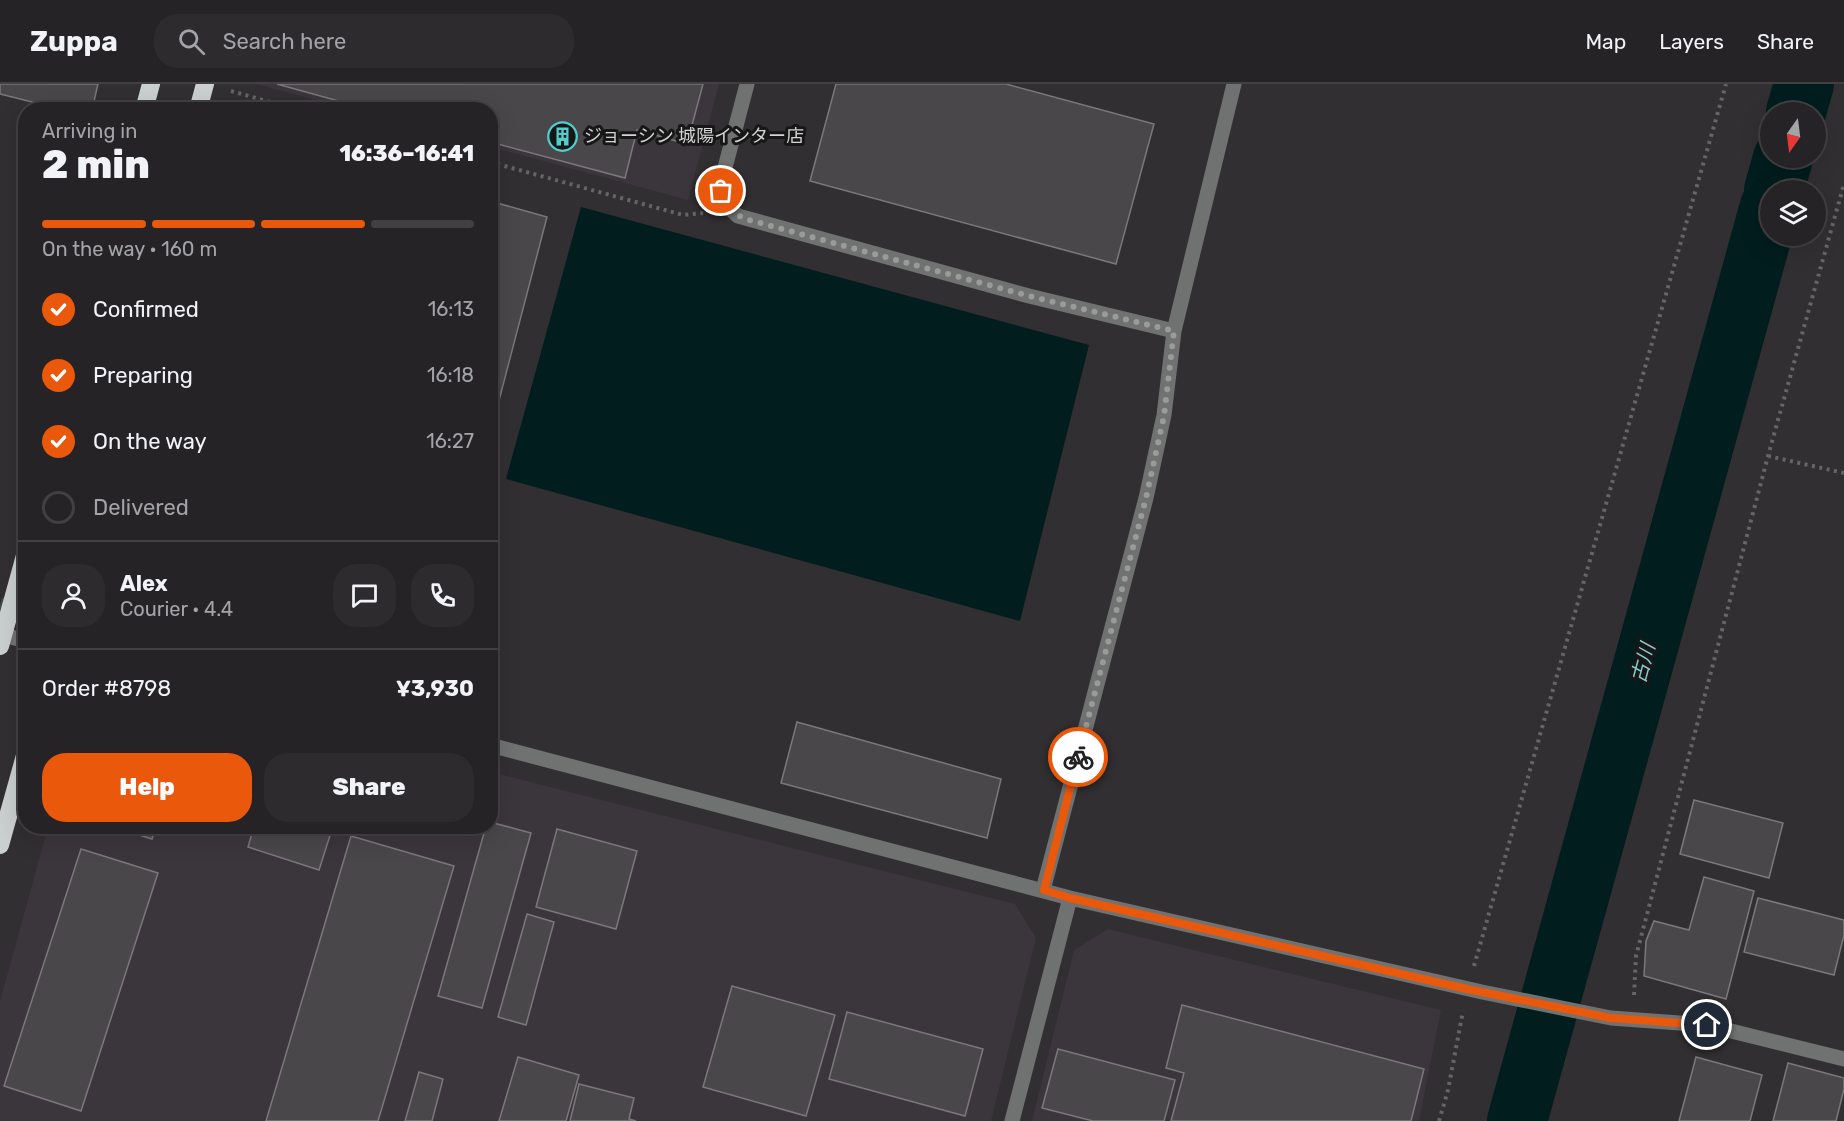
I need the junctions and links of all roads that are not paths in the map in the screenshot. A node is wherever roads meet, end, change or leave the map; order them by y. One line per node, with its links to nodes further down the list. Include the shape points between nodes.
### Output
1 (151, 84): 5 (highway)
2 (205, 84): 6 (highway)
3 (747, 84): 7 (street, via 721,191 738,216 1029,296)
4 (1234, 84): 7 (street)
5 (146, 102)
6 (200, 102)
7 (1174, 331): 14 (street, via 1164,416 1148,488)
8 (18, 580): 9 (highway)
9 (1, 638): 10 (street)
10 (18, 640)
11 (498, 747): 14 (street)
12 (18, 781): 13 (highway)
13 (0, 845)
14 (1044, 890): 15 (street)
15 (1070, 898): 16 (street, via 1474,991 1611,1018 1707,1025); 17 (street)
16 (1844, 1059)
17 (1012, 1121)

